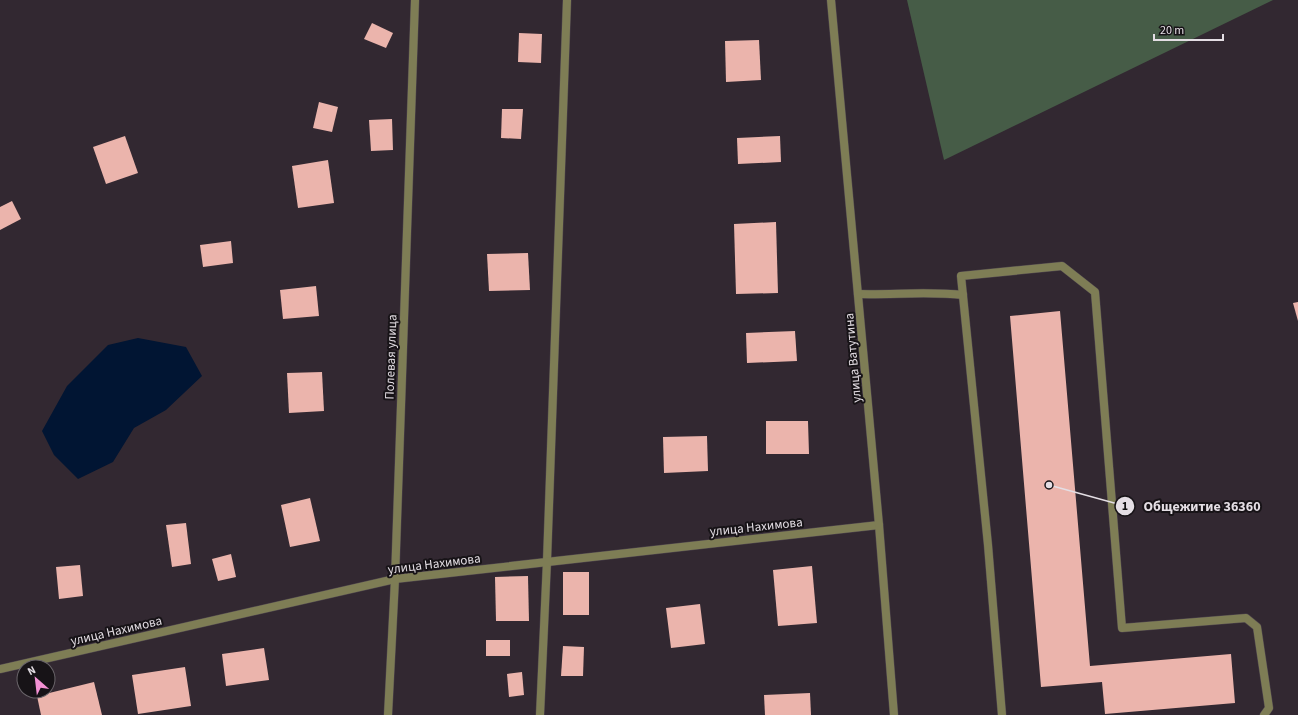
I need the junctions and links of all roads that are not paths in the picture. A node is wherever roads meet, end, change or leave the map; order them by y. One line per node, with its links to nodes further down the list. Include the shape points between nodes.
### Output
1 (415, 0): 8 (street, Полевая улица)
2 (567, 0): 7 (street)
3 (831, 0): 4 (street, улица Ватутина)
4 (858, 294): 5 (street); 6 (street, улица Ватутина)
5 (963, 295): 13 (street); 14 (street, via 961,276 1062,266 1095,292 1122,628 1246,618 1257,627 1269,708)
6 (879, 525): 7 (street, улица Нахимова); 12 (street, улица Ватутина)
7 (547, 561): 8 (street, улица Нахимова); 11 (street)
8 (395, 579): 9 (street, улица Нахимова); 10 (street, Полевая улица)
9 (0, 669)
10 (388, 715)
11 (540, 715)
12 (894, 715)
13 (1002, 715)
14 (1264, 715)

